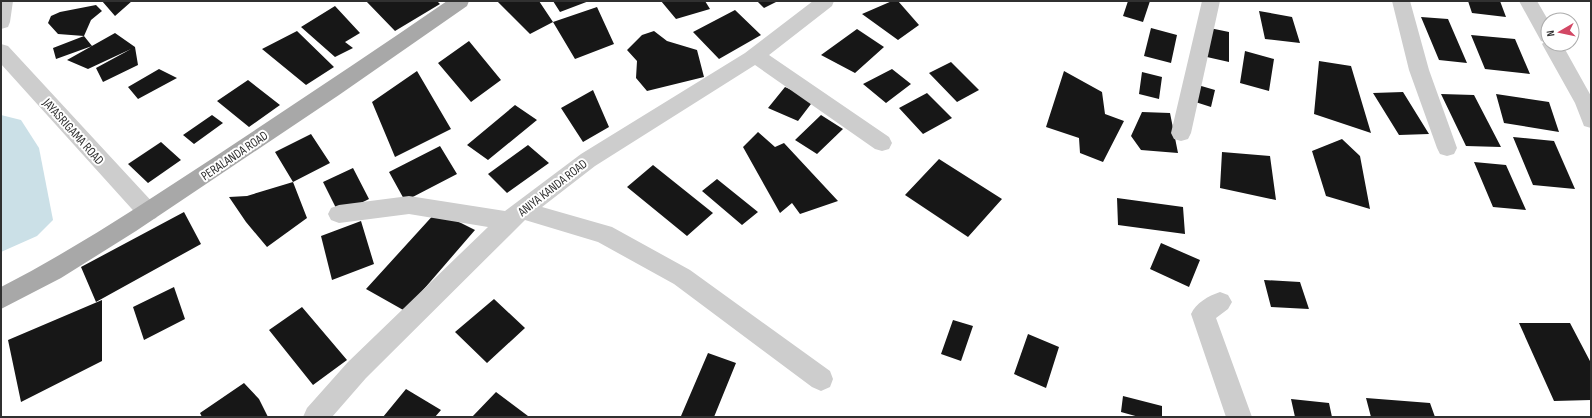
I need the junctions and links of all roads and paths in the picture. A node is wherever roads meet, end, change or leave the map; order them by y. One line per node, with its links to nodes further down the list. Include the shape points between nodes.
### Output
1 (460, 1): 16 (main road, PERALANDA ROAD, via 347,80)
2 (825, 1): 11 (street, ANIYA KANDA ROAD)
3 (1211, 1): 13 (street)
4 (1401, 1): 15 (street, via 1419,70)
5 (1528, 1): 8 (street)
6 (4, 2): 7 (street)
7 (1, 22)
8 (1540, 22)
9 (1, 50): 16 (street, JAYASRIGAMA ROAD)
10 (1556, 52): 12 (street, via 1585,103)
11 (755, 55): 14 (street); 18 (street, ANIYA KANDA ROAD, via 588,160)
12 (1591, 120)
13 (1181, 134)
14 (882, 143)
15 (1447, 148)
16 (148, 212): 19 (main road, PERALANDA ROAD)
17 (339, 214): 18 (street, via 409,205)
18 (515, 216): 21 (street, via 604,234 682,277); 22 (street, ANIYA KANDA ROAD, via 357,370)
19 (1, 299)
20 (1220, 302): 23 (street, via 1203,314)
21 (821, 379)
22 (316, 417)
23 (1239, 417)

